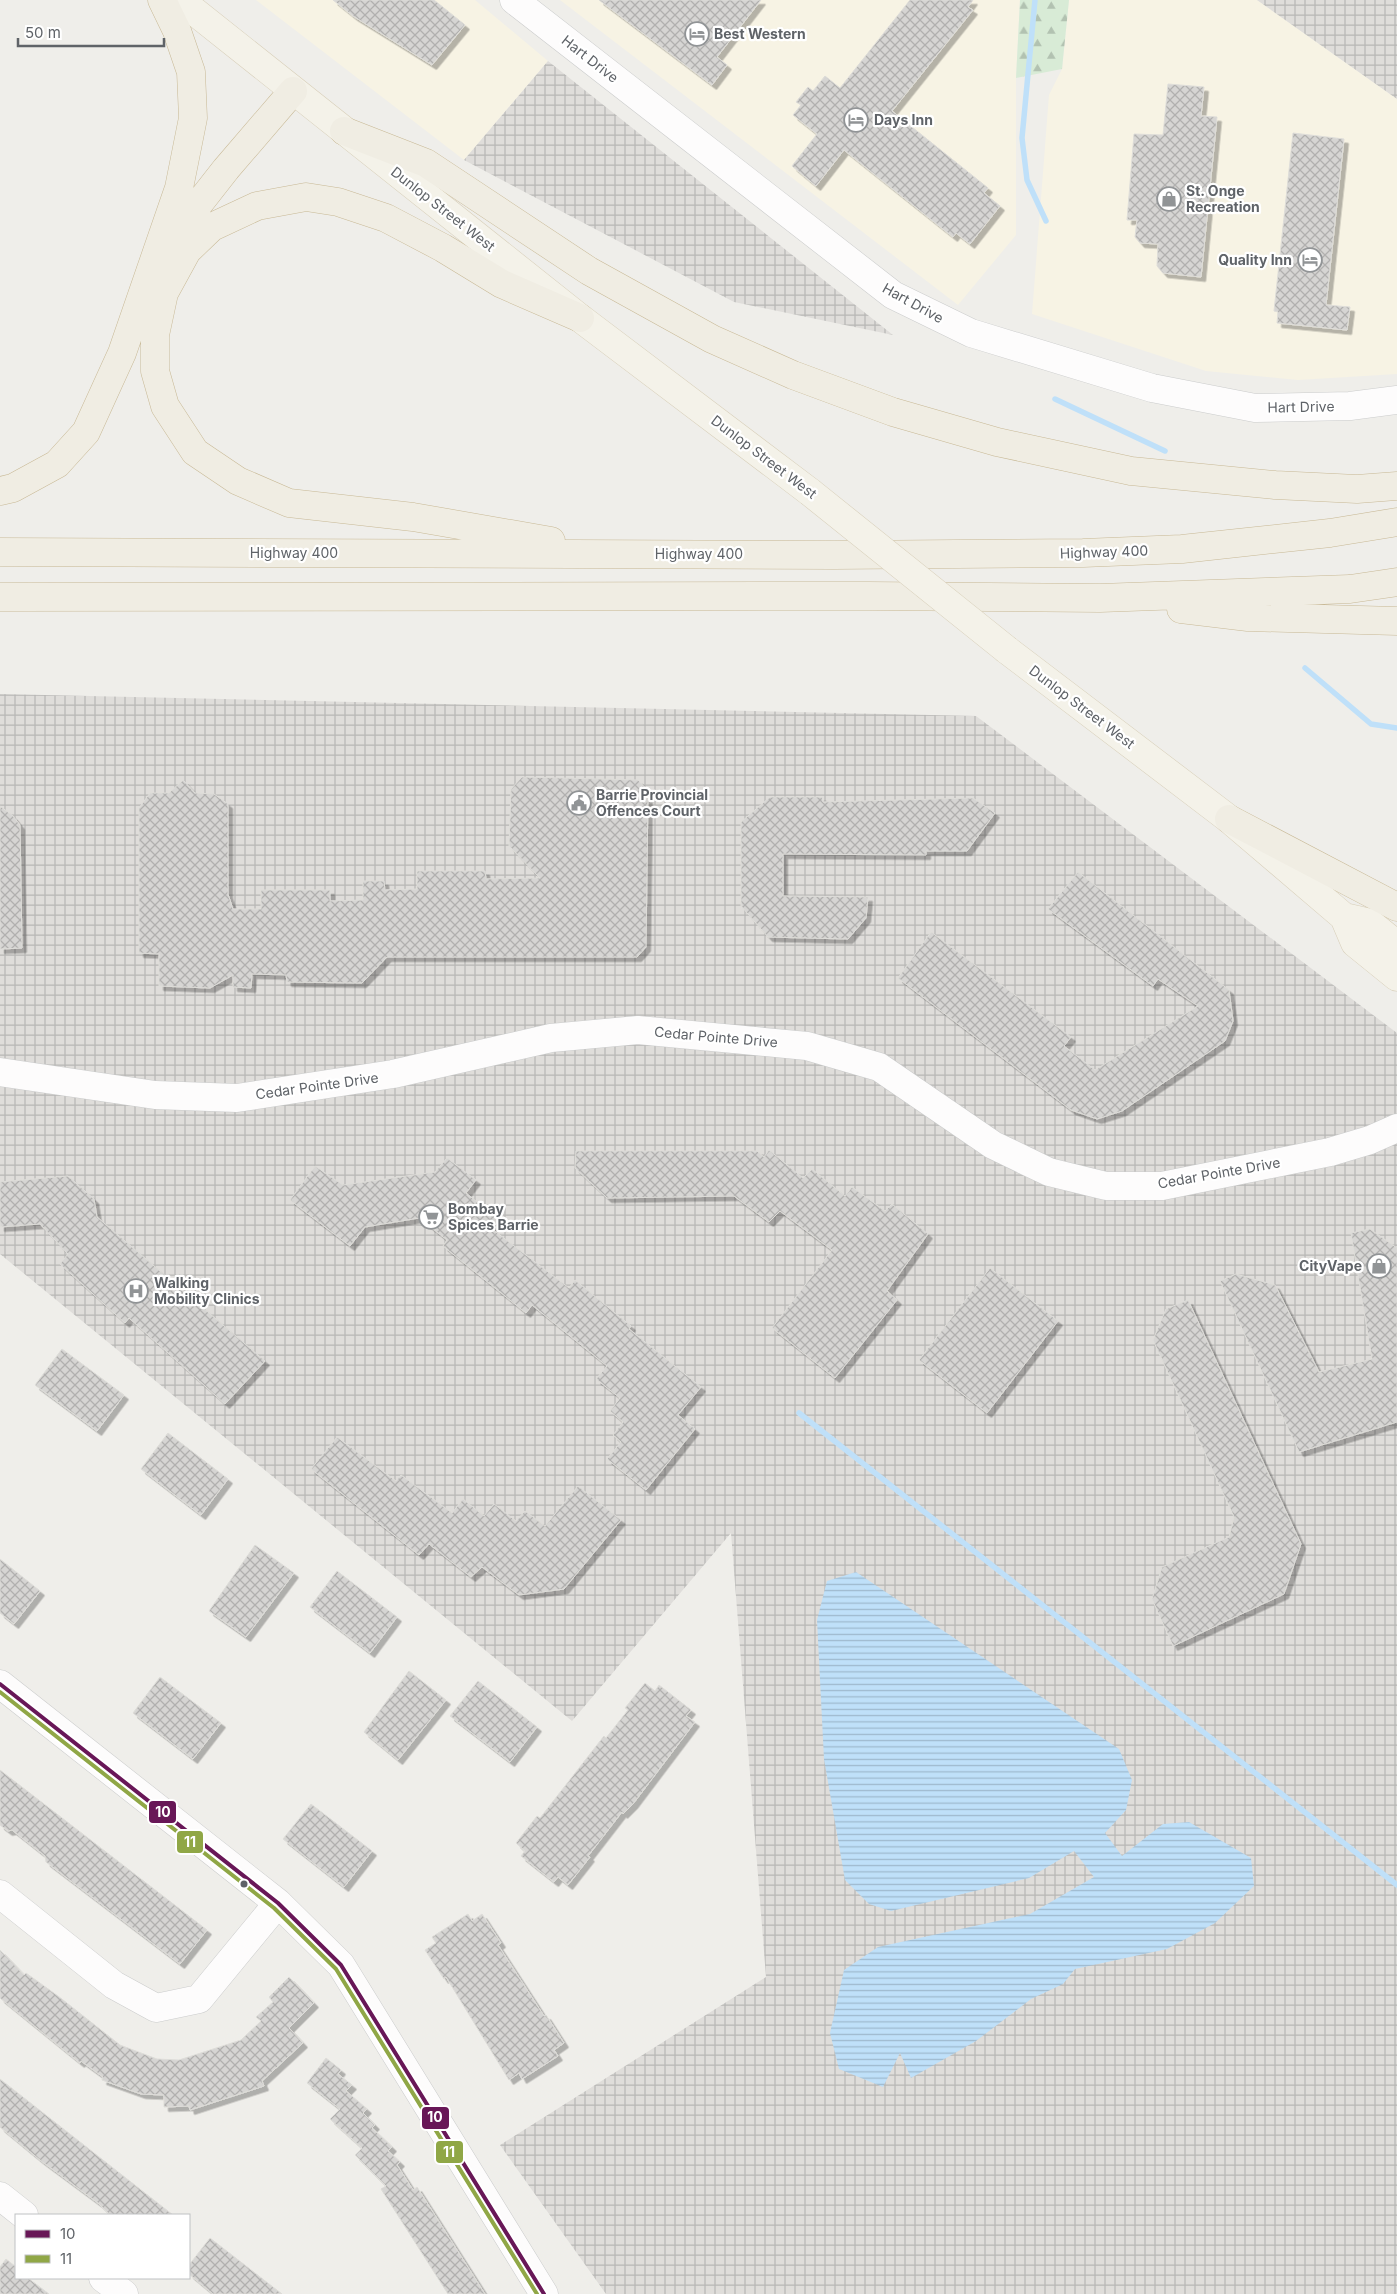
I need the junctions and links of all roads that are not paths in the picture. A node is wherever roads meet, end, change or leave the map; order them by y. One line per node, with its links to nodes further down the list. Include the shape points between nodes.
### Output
1 (162, 0): 6 (highway, via 191,72 193,118 179,188)
2 (180, 0): 4 (main road, Dunlop Street West)
3 (514, 0): 8 (street, Hart Drive, via 892,295 931,315 971,333 1142,385 1255,408 1350,406)
4 (293, 91): 5 (main road, Dunlop Street West); 6 (highway)
5 (344, 131): 7 (main road, Dunlop Street West); 9 (highway, via 426,163 590,272 712,339 793,375 893,412 997,442 1131,471 1275,485)
6 (153, 262): 10 (highway, via 122,353 86,432 57,464)
7 (580, 318): 13 (highway, via 502,284 386,218 338,202 306,197 257,206 212,227 187,251 164,292 155,335 155,371 165,406 195,452 238,481 288,503 413,517); 18 (main road, Dunlop Street West, bridge, via 810,492 1007,650)
8 (1397, 400)
9 (1397, 486)
10 (0, 491)
11 (1397, 522): 13 (highway, Highway 400, via 1330,533 1182,549 1093,553)
12 (0, 552): 13 (highway, Highway 400)
13 (629, 554)
14 (1397, 582): 16 (highway, via 1350,589)
15 (0, 597): 16 (highway)
16 (1100, 598): 17 (highway, via 1248,617)
17 (1397, 621)
18 (1229, 819): 19 (highway); 20 (main road, Dunlop Street West)
19 (1397, 907)
20 (1344, 917): 21 (main road, Dunlop Street West, via 1370,923); 22 (main road, Dunlop Street West, via 1355,943)
21 (1397, 945)
22 (1397, 977)
23 (0, 1072): 24 (street, Cedar Pointe Drive, via 155,1095 237,1098 393,1074 551,1038 638,1030 807,1046 879,1067 993,1145 1049,1172 1106,1186 1162,1186 1310,1156 1370,1140)
24 (1397, 1128)
25 (0, 1684): 27 (street)
26 (0, 1894): 27 (street, via 114,1985 156,2008 199,1999)
27 (278, 1903): 32 (street, via 340,1965)
28 (0, 2196): 29 (street)
29 (23, 2214)
30 (104, 2279): 31 (street)
31 (124, 2294)
32 (544, 2294)

